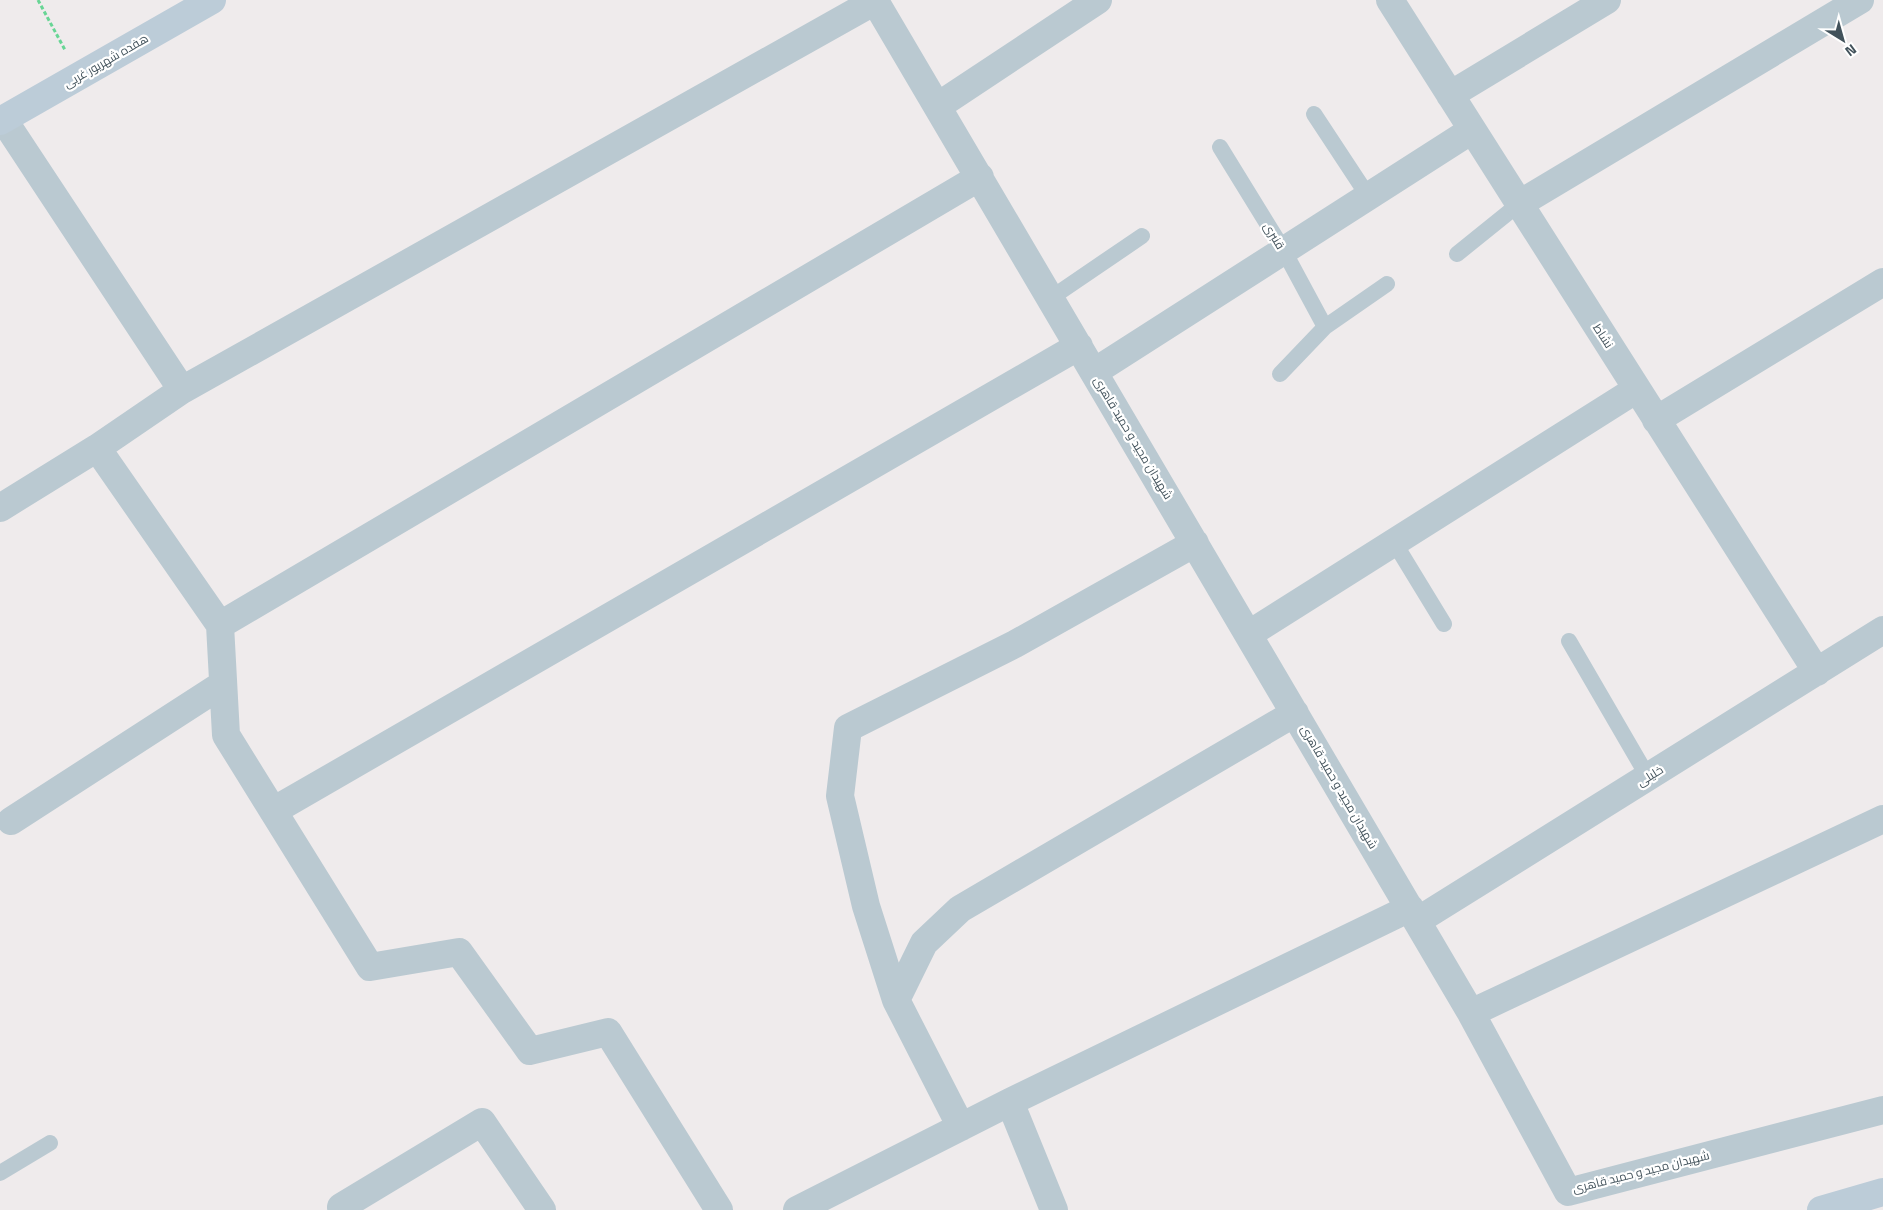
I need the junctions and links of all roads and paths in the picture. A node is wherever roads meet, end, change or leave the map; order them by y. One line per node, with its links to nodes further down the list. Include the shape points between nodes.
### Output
1 (38, 0): 7 (path)
2 (212, 0): 7 (street, هفده شهریور غربی)
3 (1098, 0): 9 (street)
4 (1390, 0): 8 (street, نشاط)
5 (1607, 0): 8 (street)
6 (1860, 0): 16 (street)
7 (80, 77): 11 (street, هفده شهریور غربی)
8 (1450, 95): 12 (street, نشاط)
9 (938, 106): 14 (street, شهیدان مجید و حمید قاهری); 28 (street, شهیدان مجید و حمید قاهری, via 876,1)
10 (1314, 114): 15 (lane)
11 (2, 120): 28 (street)
12 (1472, 130): 15 (street); 16 (street, نشاط)
13 (1220, 147): 18 (lane, قنبری)
14 (980, 177): 22 (street, شهیدان مجید و حمید قاهری); 35 (street)
15 (1368, 196): 18 (street)
16 (1519, 204): 19 (lane); 27 (street, نشاط)
17 (1142, 236): 22 (lane)
18 (1284, 251): 23 (lane, قنبری); 25 (street)
19 (1457, 254)
20 (1883, 282): 29 (street)
21 (1387, 284): 23 (lane)
22 (1051, 298): 24 (street, شهیدان مجید و حمید قاهری)
23 (1325, 327): 26 (lane)
24 (1080, 346): 25 (street, شهیدان مجید و حمید قاهری); 43 (street)
25 (1094, 372): 33 (street, شهیدان مجید و حمید قاهری)
26 (1280, 374)
27 (1637, 389): 29 (street, نشاط); 32 (street)
28 (182, 390): 30 (street)
29 (1656, 420): 39 (street, نشاط)
30 (97, 448): 31 (street); 35 (street)
31 (0, 508)
32 (1394, 542): 34 (lane); 37 (street)
33 (1195, 543): 37 (street, شهیدان مجید و حمید قاهری); 47 (street, via 1015,644 848,728 840,796 866,906)
34 (1444, 624)
35 (220, 625): 40 (street)
36 (1883, 630): 39 (street, خلیلی)
37 (1249, 634): 41 (street, شهیدان مجید و حمید قاهری)
38 (1569, 641): 42 (lane)
39 (1816, 672): 42 (street, خلیلی)
40 (223, 684): 43 (street, via 226,735); 45 (street)
41 (1295, 714): 46 (street, شهیدان مجید و حمید قاهری); 47 (street, via 960,909 924,943)
42 (1648, 777): 46 (street, خلیلی)
43 (273, 811): 57 (street, via 370,967 459,952 530,1051 608,1032)
44 (1883, 819): 48 (street)
45 (11, 821)
46 (1414, 915): 48 (street, شهیدان مجید و حمید قاهری); 49 (street, خلیلی)
47 (896, 1000): 51 (street)
48 (1471, 1013): 50 (street, شهیدان مجید و حمید قاهری, via 1568,1192)
49 (1010, 1102): 51 (street, خلیلی); 59 (street)
50 (1883, 1110)
51 (961, 1127): 58 (street, خلیلی)
52 (50, 1143): 53 (lane)
53 (0, 1173)
54 (1883, 1192): 60 (street)
55 (341, 1207): 56 (street, via 482,1122)
56 (542, 1210)
57 (719, 1210)
58 (797, 1210)
59 (1054, 1210)
60 (1821, 1210)

